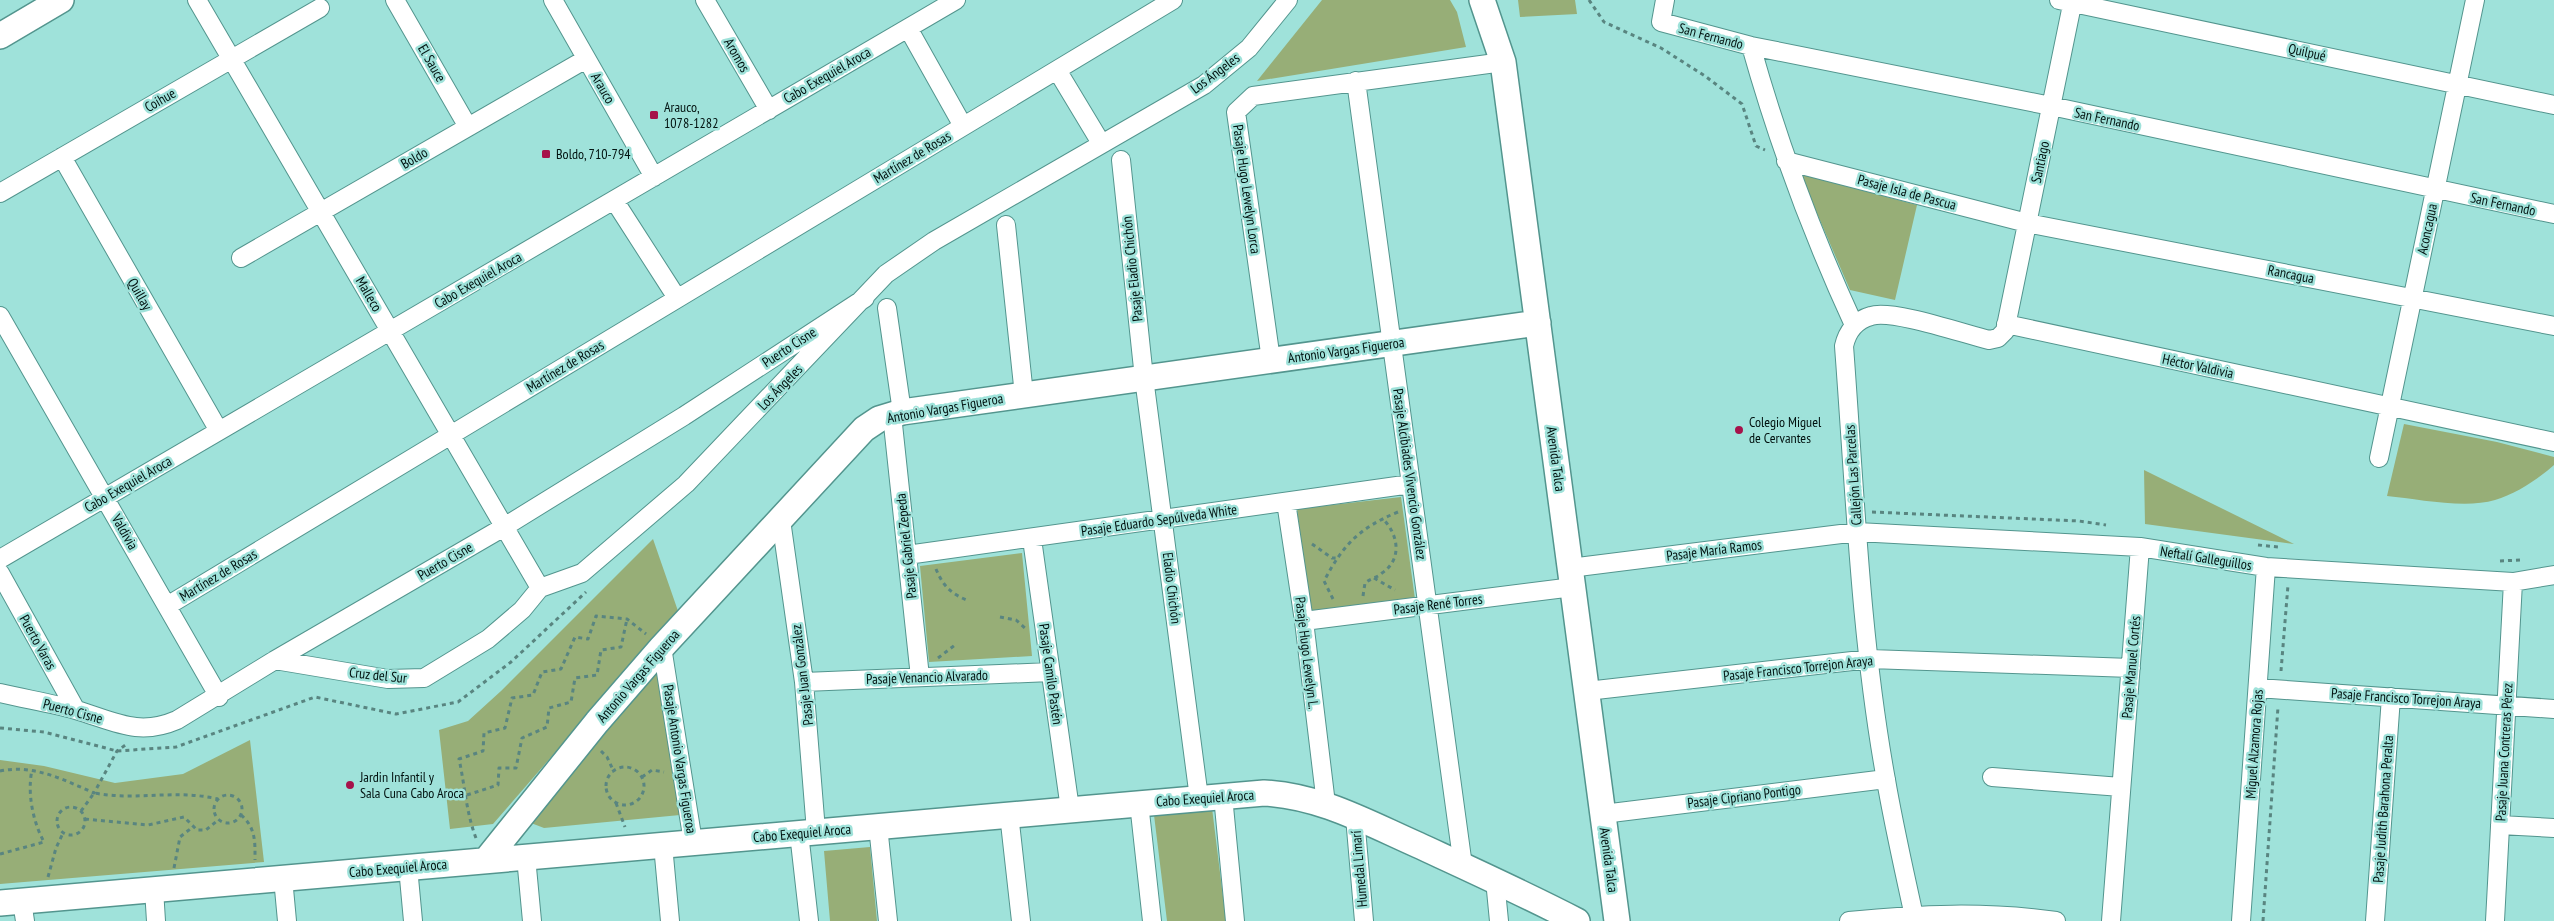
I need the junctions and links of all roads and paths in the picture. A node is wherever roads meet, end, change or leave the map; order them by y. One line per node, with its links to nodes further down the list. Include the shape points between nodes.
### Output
1 (61, 0): 16 (street)
2 (197, 0): 18 (street, Malleco)
3 (395, 0): 28 (street, El Sauce)
4 (553, 0): 19 (street, Arauco)
5 (705, 0): 26 (street, Aromos)
6 (956, 0): 15 (street, Cabo Exequiel Aroca)
7 (1173, 0): 21 (street, Martínez de Rosas)
8 (1288, 0): 29 (street, Los Ángeles, via 1249,48 1204,85)
9 (1482, 0): 20 (street, Avenida Talca)
10 (1589, 0): 32 (path, via 1604,22 1661,48 1742,104 1756,146)
11 (1665, 0): 17 (street, San Fernando, via 1660,22)
12 (2475, 0): 23 (street, Aconcagua)
13 (2068, 1): 23 (street, Quilpué); 25 (street, Santiago)
14 (320, 8): 18 (street, Coihue)
15 (908, 28): 26 (street, Cabo Exequiel Aroca); 27 (street, Martínez de Rosas)
16 (0, 36)
17 (1751, 46): 25 (street, San Fernando); 32 (street)
18 (232, 59): 30 (street, Coihue); 37 (street, Malleco)
19 (586, 59): 28 (street, Boldo); 33 (street, Arauco)
20 (1503, 62): 22 (street, Pasaje Hugo Lewelyn Lorca); 47 (street, Avenida Talca)
21 (1057, 70): 27 (street, Martínez de Rosas); 29 (street)
22 (1356, 81): 52 (street, Pasaje Alcibiades Vivencio González); 53 (street, Pasaje Hugo Lewelyn Lorca, via 1253,96 1236,112)
23 (2458, 84): 24 (street, Quilpué); 34 (street, Aconcagua)
24 (2554, 105)
25 (2051, 106): 34 (street, San Fernando); 39 (street, Santiago)
26 (769, 110): 33 (street, Cabo Exequiel Aroca)
27 (963, 126): 42 (street, Martínez de Rosas)
28 (468, 127): 37 (street, Boldo)
29 (1101, 143): 43 (street, Los Ángeles, via 934,241 886,274)
30 (62, 157): 35 (street, Coihue); 58 (street, Quillay)
31 (1121, 160): 54 (street, Pasaje Eladio Chichón)
32 (1786, 161): 39 (street, Pasaje Isla de Pascua); 49 (street, via 1814,237)
33 (654, 177): 36 (street, Cabo Exequiel Aroca)
34 (2435, 190): 38 (street, San Fernando); 44 (street, Aconcagua)
35 (0, 193)
36 (614, 200): 42 (street); 51 (street, Cabo Exequiel Aroca)
37 (321, 212): 41 (street, Boldo); 51 (street, Malleco)
38 (2554, 214)
39 (2027, 224): 44 (street, Rancagua); 48 (street, Santiago)
40 (1006, 225): 55 (street)
41 (241, 258)
42 (677, 298): 59 (street, Martínez de Rosas)
43 (865, 298): 69 (street, Puerto Cisne, via 684,416); 83 (street, Los Ángeles, via 686,484 582,573)
44 (2413, 298): 50 (street, Rancagua); 56 (street, Aconcagua)
45 (887, 308): 57 (street, Pasaje Gabriel Zepeda)
46 (0, 316): 63 (street, Valdivia)
47 (1538, 323): 52 (street, Antonio Vargas Figueroa); 80 (street, Avenida Talca)
48 (2006, 324): 49 (street, via 2001,336 1989,340 1882,314 1872,315); 56 (street, Héctor Valdivia)
49 (1854, 325): 70 (street, Callejón Las Parcelas, via 1844,346)
50 (2554, 326)
51 (390, 331): 58 (street, Cabo Exequiel Aroca); 59 (street, Malleco)
52 (1392, 344): 53 (street, Antonio Vargas Figueroa); 62 (street, Pasaje Alcibiades Vivencio González)
53 (1271, 360): 54 (street, Antonio Vargas Figueroa)
54 (1144, 378): 55 (street, Antonio Vargas Figueroa); 66 (street, Eladio Chichón)
55 (1024, 395): 57 (street, Antonio Vargas Figueroa)
56 (2390, 408): 60 (street, Héctor Valdivia); 61 (street, Aconcagua)
57 (897, 414): 68 (street, Antonio Vargas Figueroa, via 879,419 864,430); 74 (street, Pasaje Gabriel Zepeda)
58 (219, 431): 63 (street, Cabo Exequiel Aroca)
59 (450, 435): 69 (street, Malleco); 88 (street, Martínez de Rosas)
60 (2554, 442)
61 (2379, 458)
62 (1411, 484): 64 (street, Pasaje Eduardo Sepúlveda White); 65 (street, Pasaje Alcibiades Vivencio González)
63 (105, 498): 75 (street, Cabo Exequiel Aroca); 88 (street, Valdivia)
64 (1286, 502): 66 (street, Pasaje Eduardo Sepúlveda White); 90 (street, Pasaje Hugo Lewelyn L.)
65 (1414, 506): 67 (path); 87 (street, Pasaje Alcibiades Vivencio González)
66 (1163, 518): 71 (street, Pasaje Eduardo Sepúlveda White); 117 (street, Eladio Chichón)
67 (1383, 519): 84 (path, via 1392,528 1396,554 1388,568 1365,583 1364,596); 86 (path, via 1353,537 1334,562 1324,581 1330,597)
68 (781, 520): 91 (street, Antonio Vargas Figueroa); 97 (street, Pasaje Juan González)
69 (504, 527): 83 (street, Malleco); 93 (street, Puerto Cisne)
70 (1857, 532): 72 (street, Neftalí Galleguillos); 80 (street, Pasaje María Ramos); 92 (street, Callejón Las Parcelas)
71 (1032, 539): 73 (street, Pasaje Eduardo Sepúlveda White); 95 (street, Pasaje Camilo Pastén)
72 (2140, 547): 76 (street, Neftalí Galleguillos); 94 (street, Pasaje Manuel Cortés)
73 (929, 552): 74 (street, Pasaje Eduardo Sepúlveda White); 85 (path, via 943,585 955,596)
74 (907, 555): 96 (street, Pasaje Gabriel Zepeda)
75 (0, 559)
76 (2266, 567): 77 (street, Neftalí Galleguillos); 98 (street, Miguel Alzamora Rojas)
77 (2289, 568): 81 (street, Neftalí Galleguillos); 99 (path)
78 (0, 573): 106 (street, Puerto Varas)
79 (2554, 575): 81 (street, Neftalí Galleguillos)
80 (1572, 578): 87 (street, Pasaje René Torres); 100 (street, Avenida Talca)
81 (2513, 582): 104 (street, Pasaje Juana Contreras Pérez)
82 (592, 586): 109 (path, via 510,662 458,702 396,714 315,697 176,746)
83 (540, 588): 93 (street, Cruz del Sur, via 522,610 488,639 424,678 388,678)
84 (1357, 598)
85 (969, 601)
86 (1336, 601)
87 (1428, 605): 90 (street, Pasaje René Torres); 141 (street, Pasaje Alcibiades Vivencio González)
88 (167, 606): 102 (street, Valdivia)
89 (627, 619): 91 (path); 116 (path, via 621,647 601,650 597,674 575,678 571,702 549,708 547,727 522,738 516,768 499,768 498,785); 116 (path, via 596,616 588,639 575,637 561,669 542,672 533,695 512,698 505,728 484,733 482,751 459,759)
90 (1304, 621): 120 (street, Pasaje Hugo Lewelyn L.)
91 (662, 647): 136 (street, Pasaje Antonio Vargas Figueroa); 140 (street, Antonio Vargas Figueroa)
92 (1870, 659): 94 (street, Pasaje Francisco Torrejon Araya); 100 (street, Pasaje Francisco Torrejon Araya); 113 (street, Callejón Las Parcelas)
93 (275, 660): 102 (street, Puerto Cisne)
94 (2130, 668): 114 (street, Pasaje Manuel Cortés)
95 (1051, 672): 96 (street, Pasaje Venancio Alvarado); 122 (street, Pasaje Camilo Pastén)
96 (920, 677): 97 (street, Pasaje Venancio Alvarado)
97 (804, 682): 134 (street, Pasaje Juan González)
98 (2258, 688): 99 (street, Pasaje Francisco Torrejon Araya); 166 (street, Miguel Alzamora Rojas)
99 (2280, 690): 103 (street, Pasaje Francisco Torrejon Araya); 167 (path)
100 (1587, 691): 125 (street, Avenida Talca)
101 (0, 693): 106 (street, Puerto Cisne)
102 (219, 696): 108 (street, Puerto Cisne, via 177,720)
103 (2391, 697): 104 (street, Pasaje Francisco Torrejon Araya); 168 (street, Pasaje Judith Barahona Peralta)
104 (2507, 705): 105 (street, Pasaje Francisco Torrejon Araya); 130 (street, Pasaje Juana Contreras Pérez)
105 (2554, 709)
106 (76, 710): 108 (street, Puerto Cisne, via 123,725)
107 (0, 728): 109 (path, via 44,732)
108 (149, 728): 109 (path)
109 (117, 750): 115 (path)
110 (0, 770): 111 (path)
111 (32, 770): 115 (path); 138 (path, via 32,805 38,832 44,842)
112 (1992, 777): 114 (street)
113 (1886, 779): 125 (street, Pasaje Cipriano Pontigo); 148 (street, Callejón Las Parcelas)
114 (2121, 787): 165 (street, Pasaje Manuel Cortés)
115 (94, 794): 118 (path, via 114,797 196,794); 123 (path)
116 (466, 795): 140 (path, via 471,824)
117 (1211, 797): 119 (street, Cabo Exequiel Aroca); 120 (street, Cabo Exequiel Aroca, via 1285,794); 158 (street, Eladio Chichón)
118 (218, 799): 126 (path, via 226,795 236,797 242,805); 129 (path, via 214,812)
119 (1139, 803): 122 (street, Cabo Exequiel Aroca); 157 (street)
120 (1326, 804): 127 (street, Cabo Exequiel Aroca)
121 (621, 805): 121 (path, via 608,793 607,782 619,769 632,769 642,776 644,789 638,800)
122 (1070, 809): 124 (street, Cabo Exequiel Aroca)
123 (81, 811): 128 (path); 135 (path, via 73,807 60,811 57,820)
124 (1009, 814): 132 (street, Cabo Exequiel Aroca); 156 (street)
125 (1603, 814): 162 (street, Avenida Talca)
126 (241, 815): 129 (path, via 231,824); 144 (path, via 250,823 254,836)
127 (1355, 817): 141 (street, Cabo Exequiel Aroca); 159 (street, Humedal Limarí)
128 (85, 820): 131 (path, via 148,825 184,816); 135 (path, via 83,828 76,834)
129 (218, 820): 131 (path, via 206,830 197,830)
130 (2500, 825): 133 (street); 169 (street, Pasaje Juana Contreras Pérez)
131 (194, 826): 146 (path, via 180,837)
132 (878, 826): 134 (street, Cabo Exequiel Aroca); 155 (street)
133 (2554, 828)
134 (807, 832): 136 (street, Cabo Exequiel Aroca); 154 (street, Pasaje Juan González)
135 (63, 833): 147 (path)
136 (693, 842): 137 (street, Cabo Exequiel Aroca)
137 (662, 845): 139 (street, Cabo Exequiel Aroca); 153 (street)
138 (0, 854)
139 (526, 857): 140 (street, Cabo Exequiel Aroca); 152 (street)
140 (486, 860): 142 (street, Cabo Exequiel Aroca)
141 (1463, 866): 145 (street, Cabo Exequiel Aroca)
142 (408, 867): 143 (street, Cabo Exequiel Aroca); 151 (street)
143 (283, 878): 144 (street, Cabo Exequiel Aroca); 150 (street)
144 (255, 880): 146 (street, Cabo Exequiel Aroca)
145 (1495, 880): 160 (street); 161 (street, Cabo Exequiel Aroca)
146 (163, 888): 147 (street, Cabo Exequiel Aroca); 149 (street)
147 (22, 906)
148 (1914, 918): 163 (street); 164 (street, via 1996,915)
149 (156, 921)
150 (287, 921)
151 (413, 921)
152 (532, 921)
153 (670, 921)
154 (809, 921)
155 (888, 921)
156 (1021, 921)
157 (1152, 921)
158 (1235, 921)
159 (1364, 921)
160 (1499, 921)
161 (1577, 921)
162 (1617, 921)
163 (1849, 921)
164 (2056, 921)
165 (2111, 921)
166 (2241, 921)
167 (2263, 921)
168 (2375, 921)
169 (2495, 921)

